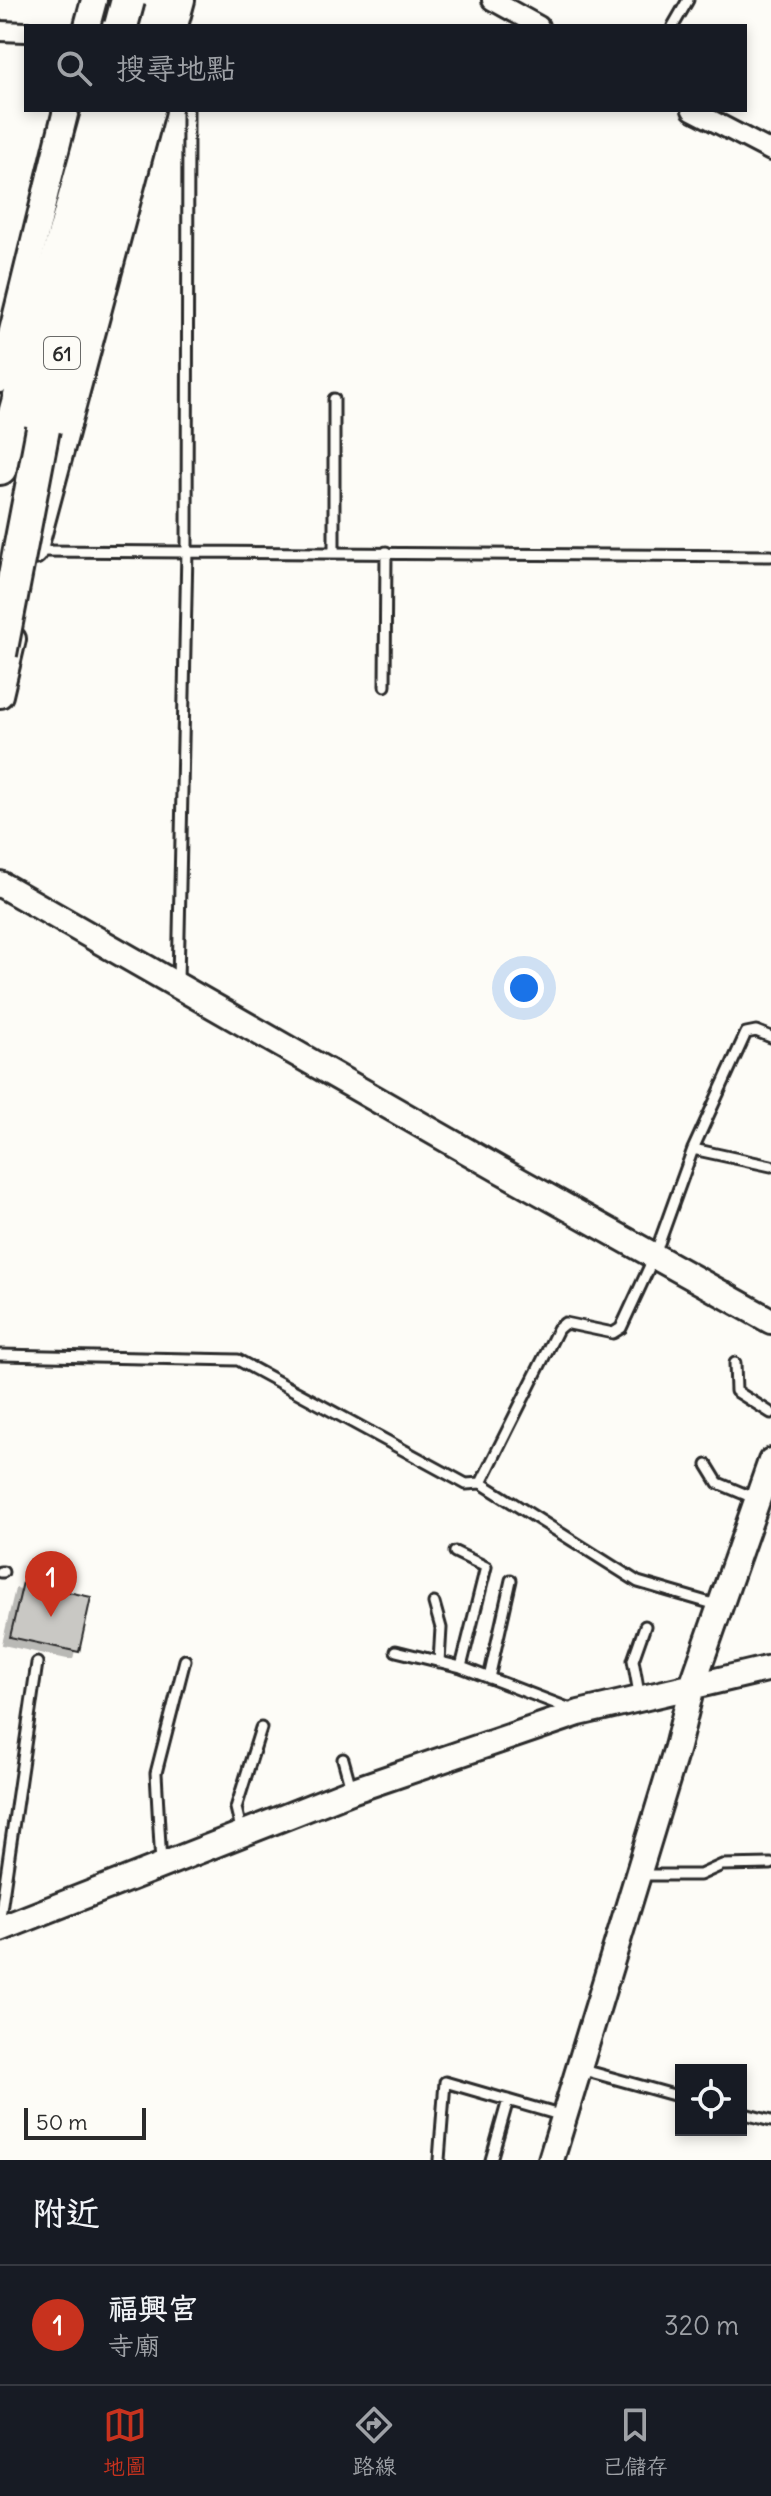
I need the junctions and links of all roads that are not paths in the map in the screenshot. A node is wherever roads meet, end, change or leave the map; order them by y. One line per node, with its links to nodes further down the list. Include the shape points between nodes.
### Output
1 (94, 0): 9 (main road)
2 (128, 0): 11 (highway, bridge)
3 (144, 0): 10 (street)
4 (156, 0): 12 (highway)
5 (182, 0): 13 (main road)
6 (188, 0): 14 (lane)
7 (492, 0): 15 (street)
8 (688, 0): 16 (lane)
9 (88, 24)
10 (101, 24)
11 (122, 24)
12 (150, 24)
13 (176, 24)
14 (188, 24)
15 (535, 24)
16 (674, 24)
17 (0, 31): 18 (street)
18 (24, 32)
19 (66, 112): 27 (main road)
20 (98, 112): 31 (highway, 61)
21 (125, 112): 30 (highway, 61)
22 (151, 112): 26 (main road)
23 (188, 112): 34 (lane)
24 (696, 112): 25 (street)
25 (771, 151)
26 (110, 267): 35 (main road); 40 (main road, via 85,300)
27 (27, 276): 28 (main road); 31 (main road, via 33,309)
28 (0, 380)
29 (334, 399): 36 (lane)
30 (43, 429): 39 (highway, 61, bridge); 41 (highway, bridge)
31 (5, 431): 32 (highway); 33 (highway, 61)
32 (0, 459)
33 (0, 468)
34 (187, 550): 35 (lane); 36 (lane); 45 (lane)
35 (34, 551): 43 (main road)
36 (334, 551): 37 (lane)
37 (386, 552): 38 (lane); 42 (lane)
38 (771, 556)
39 (0, 597)
40 (0, 631)
41 (0, 654)
42 (385, 686)
43 (0, 695)
44 (0, 884): 45 (main road)
45 (178, 985): 49 (main road)
46 (771, 1037): 47 (lane, via 746,1033)
47 (693, 1149): 48 (lane); 49 (lane)
48 (771, 1166)
49 (654, 1257): 50 (main road); 56 (lane, via 621,1328 613,1333 565,1323 558,1329)
50 (771, 1321)
51 (0, 1355): 56 (lane, via 238,1360 466,1484)
52 (735, 1363): 53 (lane, via 736,1391)
53 (771, 1413)
54 (771, 1461): 57 (main road)
55 (707, 1465): 57 (lane, via 718,1483)
56 (481, 1483): 61 (lane, via 638,1582)
57 (758, 1500): 61 (main road)
58 (455, 1552): 67 (lane, via 486,1567)
59 (511, 1580): 69 (lane)
60 (434, 1603): 65 (lane, via 441,1628)
61 (720, 1606): 70 (main road)
62 (645, 1626): 71 (lane, via 633,1660)
63 (396, 1651): 65 (lane)
64 (185, 1660): 77 (lane, via 156,1773)
65 (439, 1662): 67 (lane)
66 (37, 1663): 80 (lane)
67 (461, 1667): 69 (lane)
68 (771, 1668): 70 (main road)
69 (489, 1678): 72 (lane)
70 (692, 1686): 71 (main road); 79 (main road)
71 (640, 1699): 72 (main road)
72 (579, 1713): 75 (main road)
73 (261, 1728): 76 (lane, via 236,1808)
74 (343, 1759): 75 (lane)
75 (351, 1791): 76 (main road)
76 (242, 1833): 77 (main road)
77 (161, 1864): 81 (main road)
78 (771, 1864): 79 (lane, via 722,1865 700,1875)
79 (638, 1874): 82 (main road)
80 (0, 1917)
81 (0, 1929)
82 (579, 2068): 83 (lane); 86 (main road)
83 (675, 2095)
84 (508, 2100): 86 (lane); 88 (lane, via 445,2082); 89 (lane)
85 (747, 2115): 87 (lane)
86 (564, 2116): 90 (main road)
87 (771, 2121)
88 (439, 2160)
89 (491, 2160)
90 (551, 2160)

